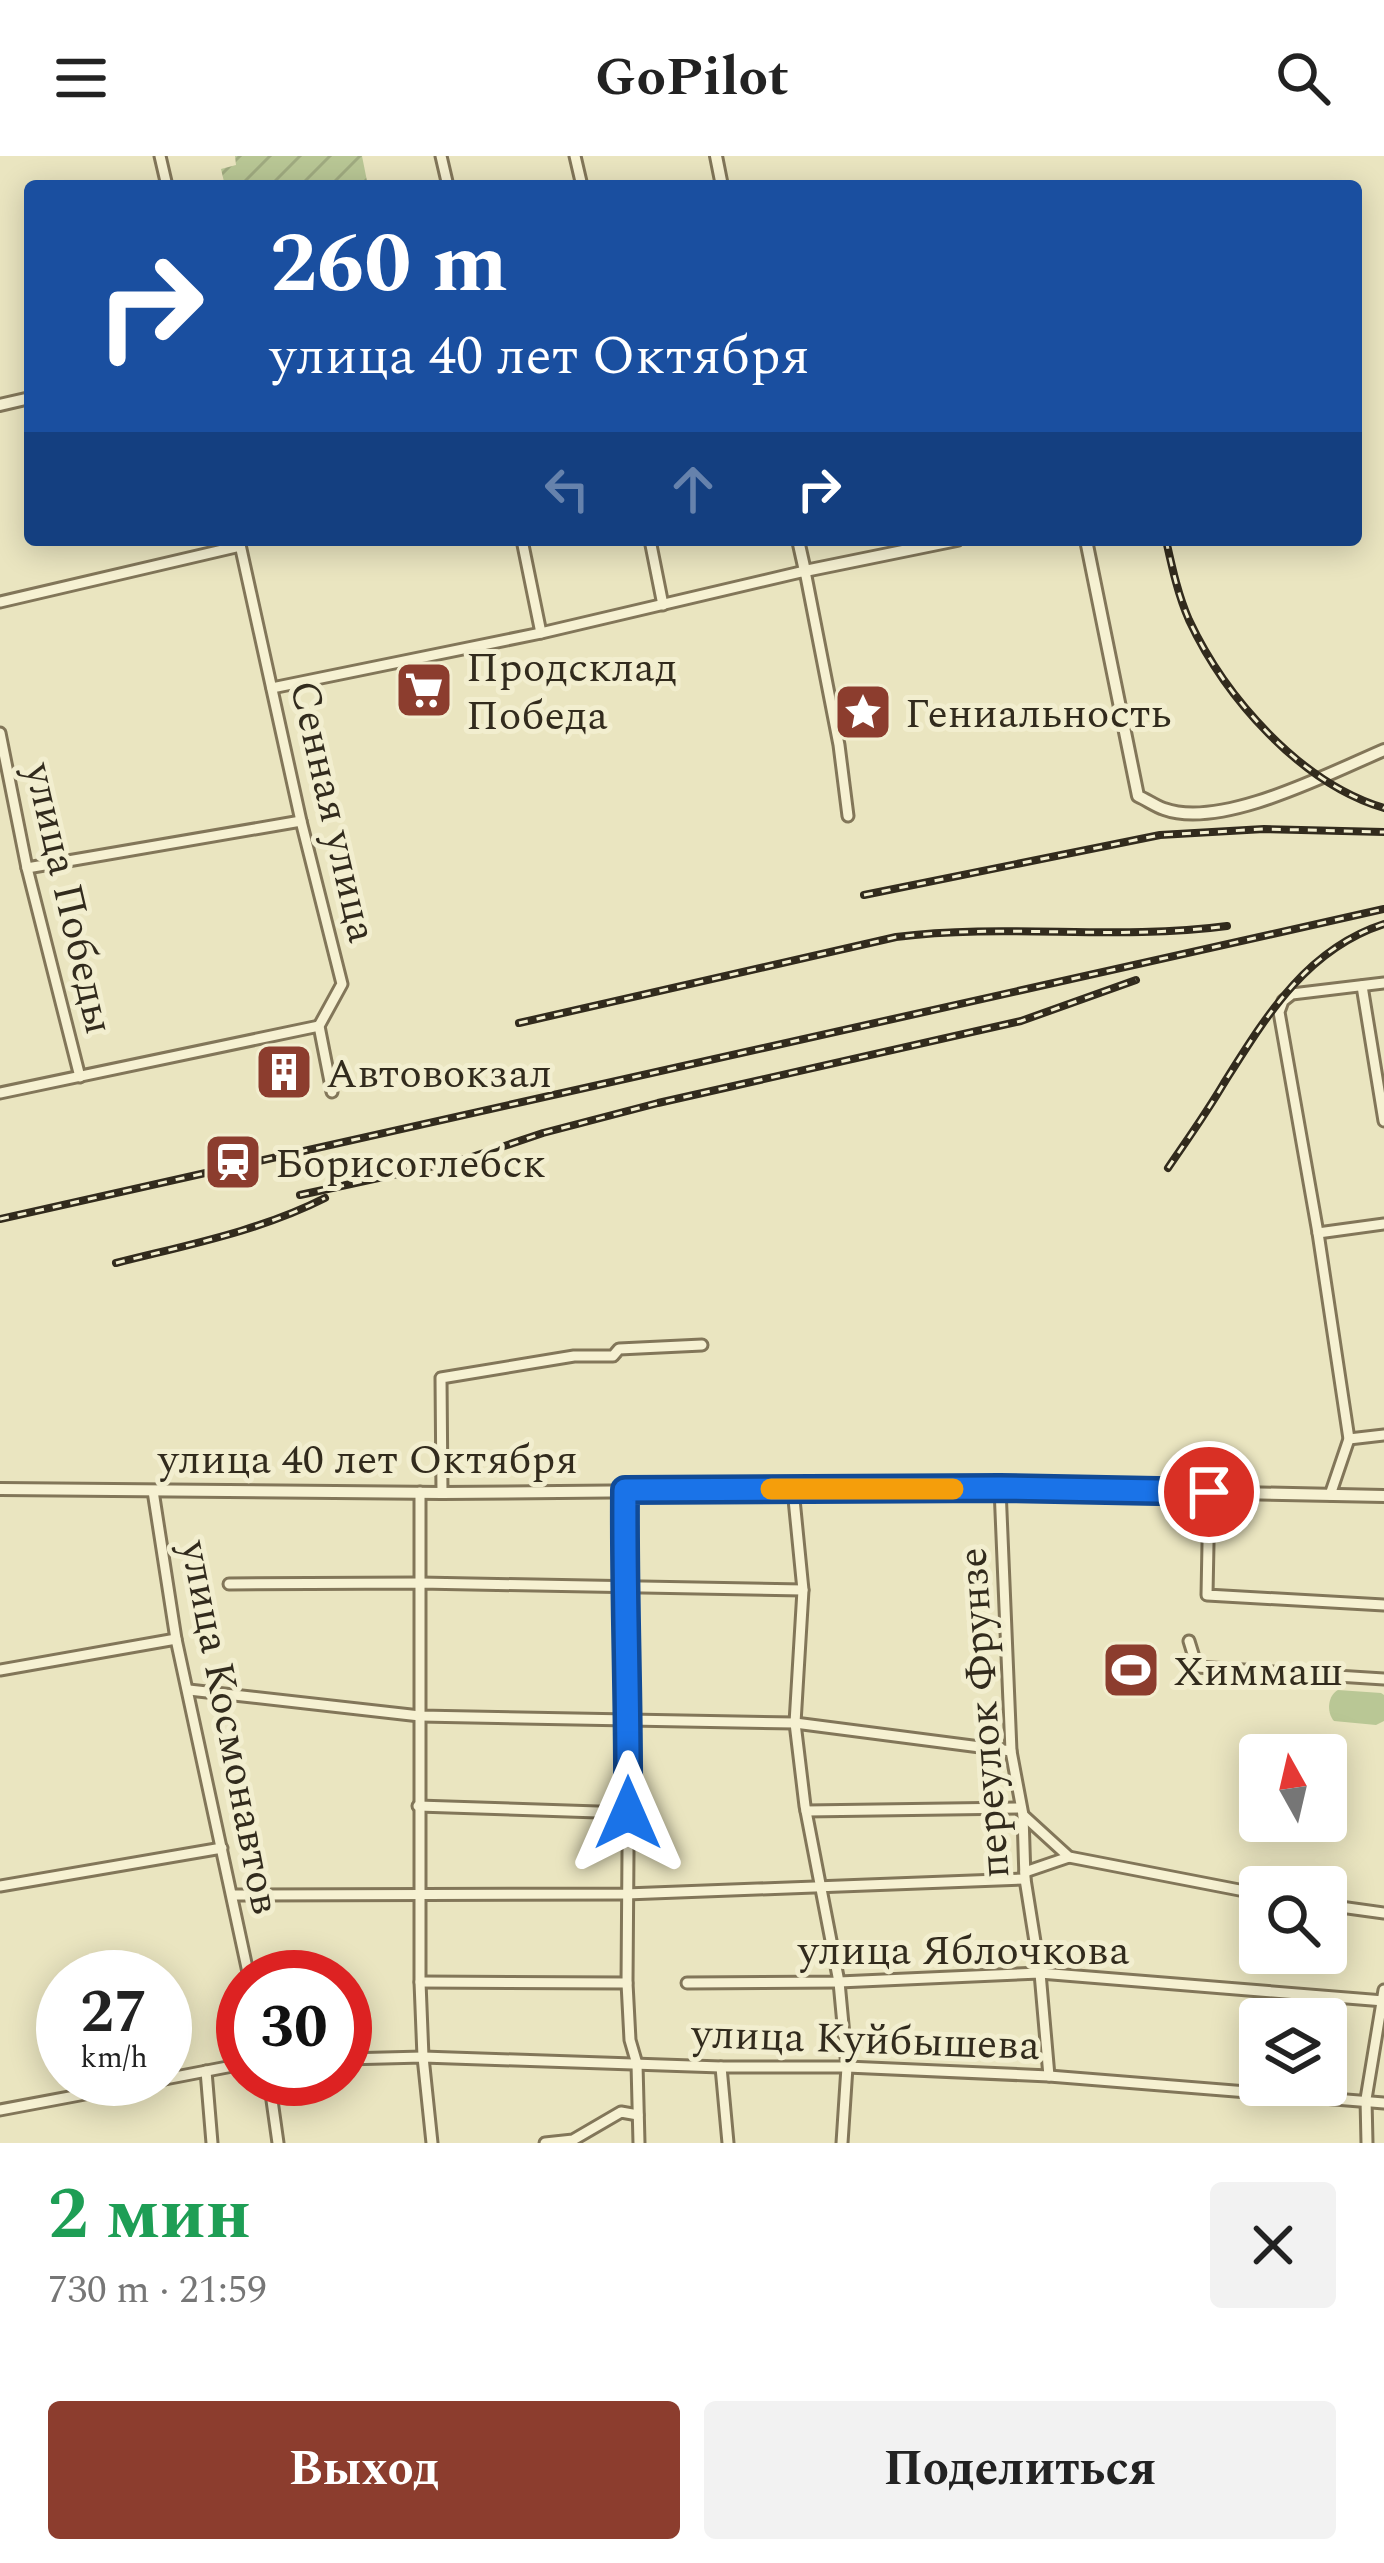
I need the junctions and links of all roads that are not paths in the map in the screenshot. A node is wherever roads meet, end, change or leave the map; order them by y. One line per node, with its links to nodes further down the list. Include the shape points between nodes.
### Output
1 (227, 546): 9 (street)
2 (240, 546): 12 (street, Сенная улица)
3 (524, 546): 11 (street)
4 (651, 546): 10 (street)
5 (799, 546): 8 (street)
6 (928, 546): 8 (street)
7 (1087, 546): 15 (street, via 1138,796 1167,811 1203,813 1262,801)
8 (805, 571): 10 (street); 16 (street)
9 (0, 602)
10 (663, 605): 11 (street)
11 (542, 633): 12 (street)
12 (272, 688): 17 (street, Сенная улица)
13 (0, 734): 14 (street, улица Победы)
14 (2, 750): 18 (street, улица Победы)
15 (1384, 750)
16 (848, 816)
17 (301, 821): 18 (street); 21 (street, Сенная улица, via 342,984)
18 (27, 868): 22 (street, улица Победы)
19 (1384, 983): 20 (street)
20 (1362, 986): 25 (street); 27 (street, via 1292,994 1279,1012)
21 (319, 1026): 22 (street); 23 (street)
22 (80, 1077): 24 (street)
23 (332, 1092)
24 (0, 1093)
25 (1384, 1120)
26 (1384, 1224): 27 (street)
27 (1318, 1233): 30 (street)
28 (702, 1345): 37 (street, via 619,1349 614,1356 441,1378)
29 (1384, 1435): 30 (street)
30 (1349, 1439): 39 (street)
31 (1000, 1488): 32 (street, улица 40 лет Октября); 38 (street, улица 40 лет Октября); 54 (street, переулок Фрунзе)
32 (793, 1489): 35 (street, улица 40 лет Октября); 44 (street)
33 (0, 1490): 34 (street, улица 40 лет Октября)
34 (153, 1490): 36 (street, улица 40 лет Октября); 46 (street, улица Космонавтов)
35 (625, 1490): 37 (street, улица 40 лет Октября); 43 (street)
36 (420, 1492): 37 (street, улица 40 лет Октября); 41 (street)
37 (442, 1492)
38 (1209, 1492): 39 (street, улица 40 лет Октября); 45 (street, via 1207,1595)
39 (1330, 1495): 40 (street, улица 40 лет Октября)
40 (1384, 1496)
41 (421, 1582): 42 (street); 43 (street); 51 (street)
42 (230, 1584)
43 (624, 1588): 44 (street); 52 (street)
44 (803, 1590): 53 (street)
45 (1384, 1605)
46 (176, 1639): 48 (street); 50 (street, улица Космонавтов)
47 (1189, 1641): 49 (street, via 1197,1667)
48 (0, 1670)
49 (1384, 1679)
50 (189, 1690): 51 (street); 59 (street, улица Космонавтов)
51 (420, 1716): 52 (street); 55 (street)
52 (629, 1720): 53 (street); 58 (street)
53 (795, 1723): 54 (street); 56 (street)
54 (1011, 1750): 57 (street, переулок Фрунзе)
55 (418, 1806): 58 (street); 65 (street)
56 (806, 1811): 57 (street); 62 (street)
57 (1022, 1812): 60 (street); 61 (street, переулок Фрунзе)
58 (628, 1813): 66 (street)
59 (222, 1848): 63 (street); 67 (street, улица Космонавтов)
60 (1069, 1857): 61 (street); 64 (street)
61 (1025, 1876): 62 (street); 71 (street, переулок Фрунзе)
62 (821, 1885): 66 (street); 73 (street)
63 (0, 1886)
64 (1239, 1890)
65 (418, 1893): 66 (street); 67 (street); 72 (street)
66 (626, 1894): 74 (street)
67 (232, 1895): 70 (street, улица Космонавтов)
68 (1347, 1907): 69 (street)
69 (1384, 1913)
70 (243, 1950)
71 (1040, 1973): 73 (street, улица Яблочкова); 76 (street, улица Яблочкова); 85 (street, переулок Фрунзе)
72 (420, 1982): 74 (street); 77 (street)
73 (838, 1982): 75 (street, улица Яблочкова); 81 (street)
74 (627, 1983): 79 (street)
75 (687, 1983)
76 (1383, 1997): 86 (street)
77 (423, 2057): 78 (street, улица Куйбышева); 79 (street, улица Куйбышева); 94 (street)
78 (372, 2058)
79 (637, 2064): 80 (street, улица Куйбышева); 91 (street)
80 (721, 2067): 81 (street, улица Куйбышева); 97 (street)
81 (847, 2067): 85 (street, улица Куйбышева); 98 (street)
82 (216, 2069): 83 (street)
83 (206, 2071): 84 (street); 92 (street)
84 (192, 2074)
85 (1049, 2076): 86 (street, улица Куйбышева)
86 (1366, 2099): 88 (street, улица Куйбышева); 99 (street)
87 (36, 2103): 90 (street)
88 (1384, 2103)
89 (272, 2106): 93 (street)
90 (0, 2110)
91 (638, 2115): 95 (street, via 621,2112 573,2140); 96 (street)
92 (212, 2143)
93 (278, 2143)
94 (432, 2143)
95 (544, 2143)
96 (639, 2143)
97 (728, 2143)
98 (842, 2143)
99 (1367, 2143)

